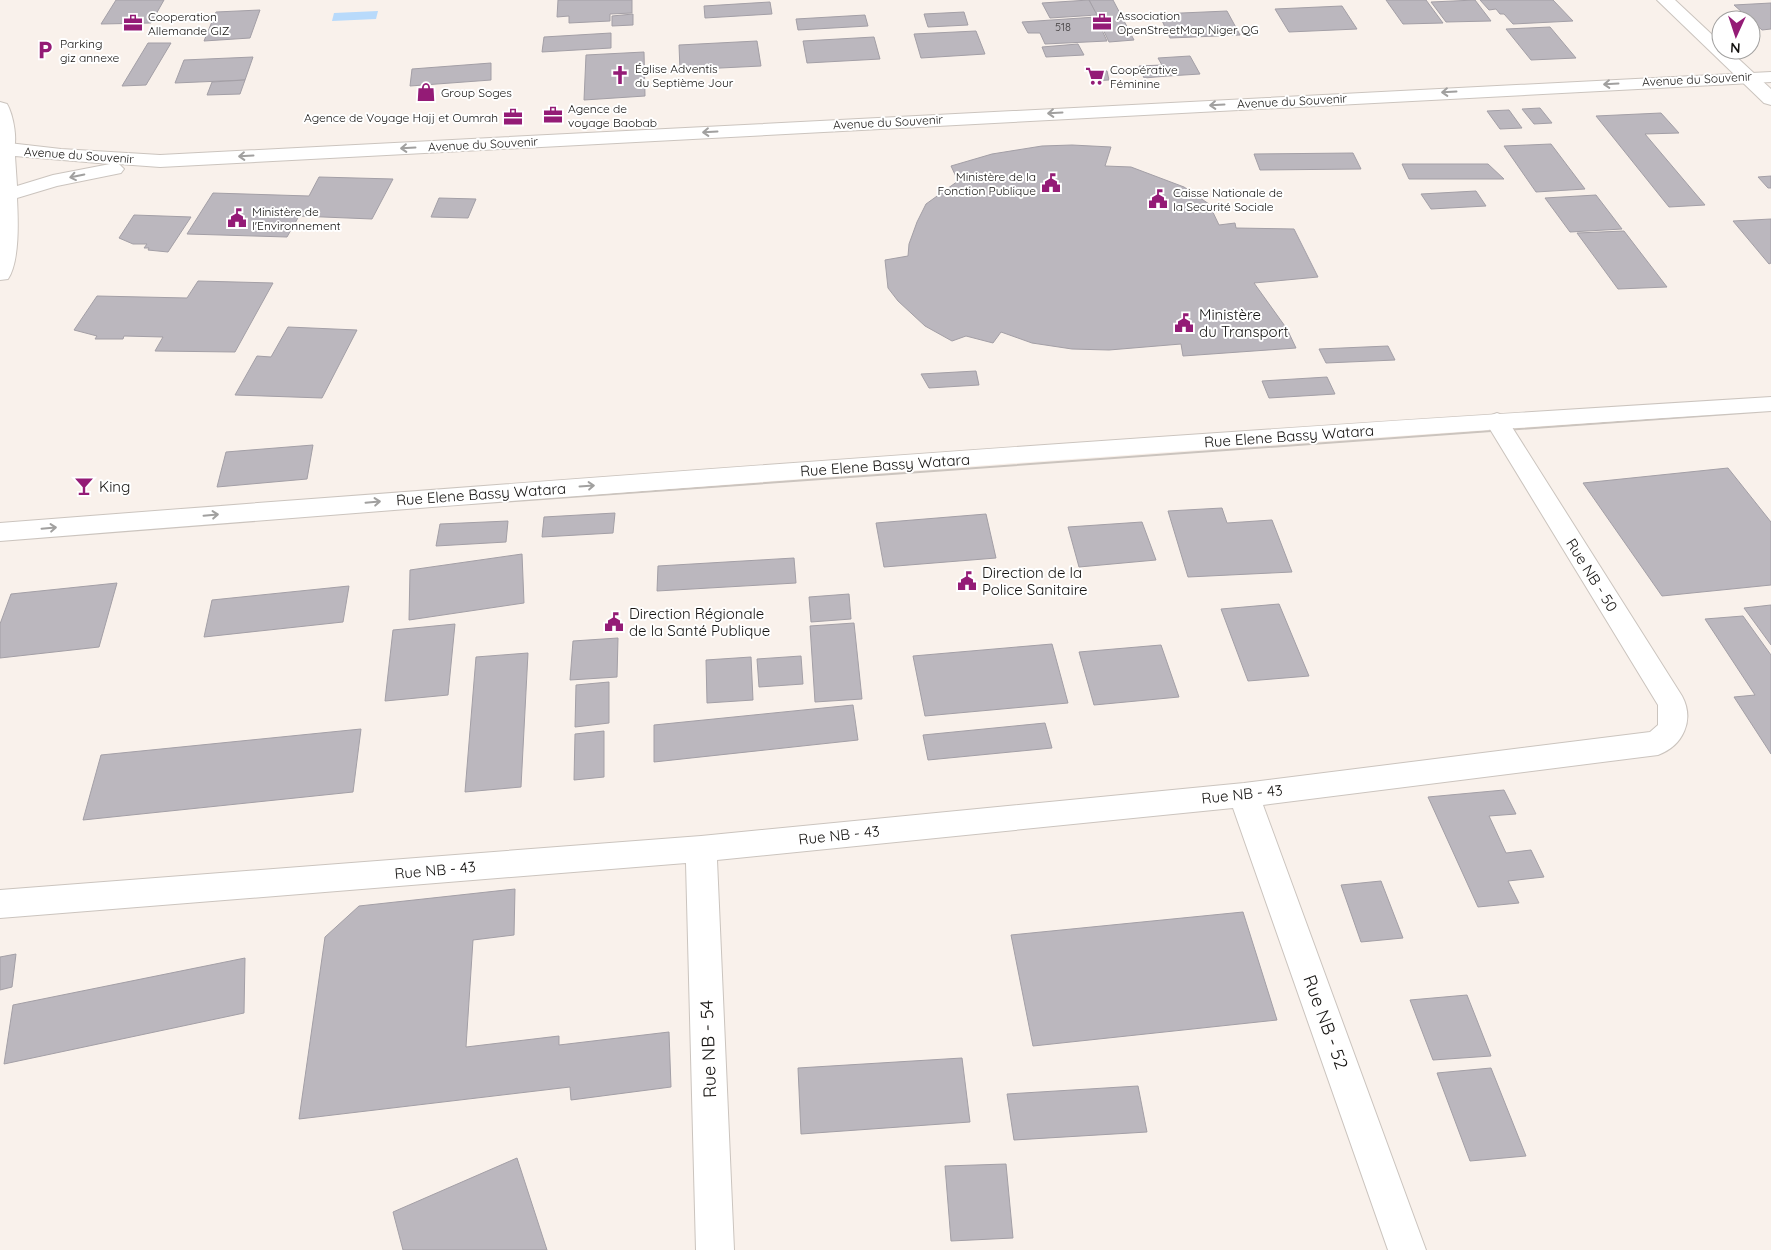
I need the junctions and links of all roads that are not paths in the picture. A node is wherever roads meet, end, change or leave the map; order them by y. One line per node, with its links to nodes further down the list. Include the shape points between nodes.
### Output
1 (1665, 0): 2 (main road)
2 (1748, 76): 3 (main road, Avenue du Souvenir); 4 (main road); 7 (main road, Avenue du Souvenir, one-way to 7)
3 (1771, 76)
4 (1771, 99)
5 (0, 108): 6 (main road, via 4,121)
6 (2, 149): 7 (main road, Avenue du Souvenir); 8 (main road)
7 (160, 161): 8 (main road, one-way to 8, via 80,175)
8 (4, 196): 9 (main road, via 8,219)
9 (0, 274)
10 (1771, 404): 11 (main road, Rue Elene Bassy Watara)
11 (1497, 421): 12 (main road, Rue Elene Bassy Watara, one-way to 11, via 462,495); 13 (main road, Rue NB - 50, via 1672,704)
12 (0, 532)
13 (1671, 732): 14 (main road, Rue NB - 43, via 1658,743)
14 (1244, 794): 15 (main road, Rue NB - 43); 18 (main road, Rue NB - 52)
15 (701, 849): 16 (main road, Rue NB - 43); 17 (main road, Rue NB - 54)
16 (0, 904)
17 (715, 1250)
18 (1407, 1250)

